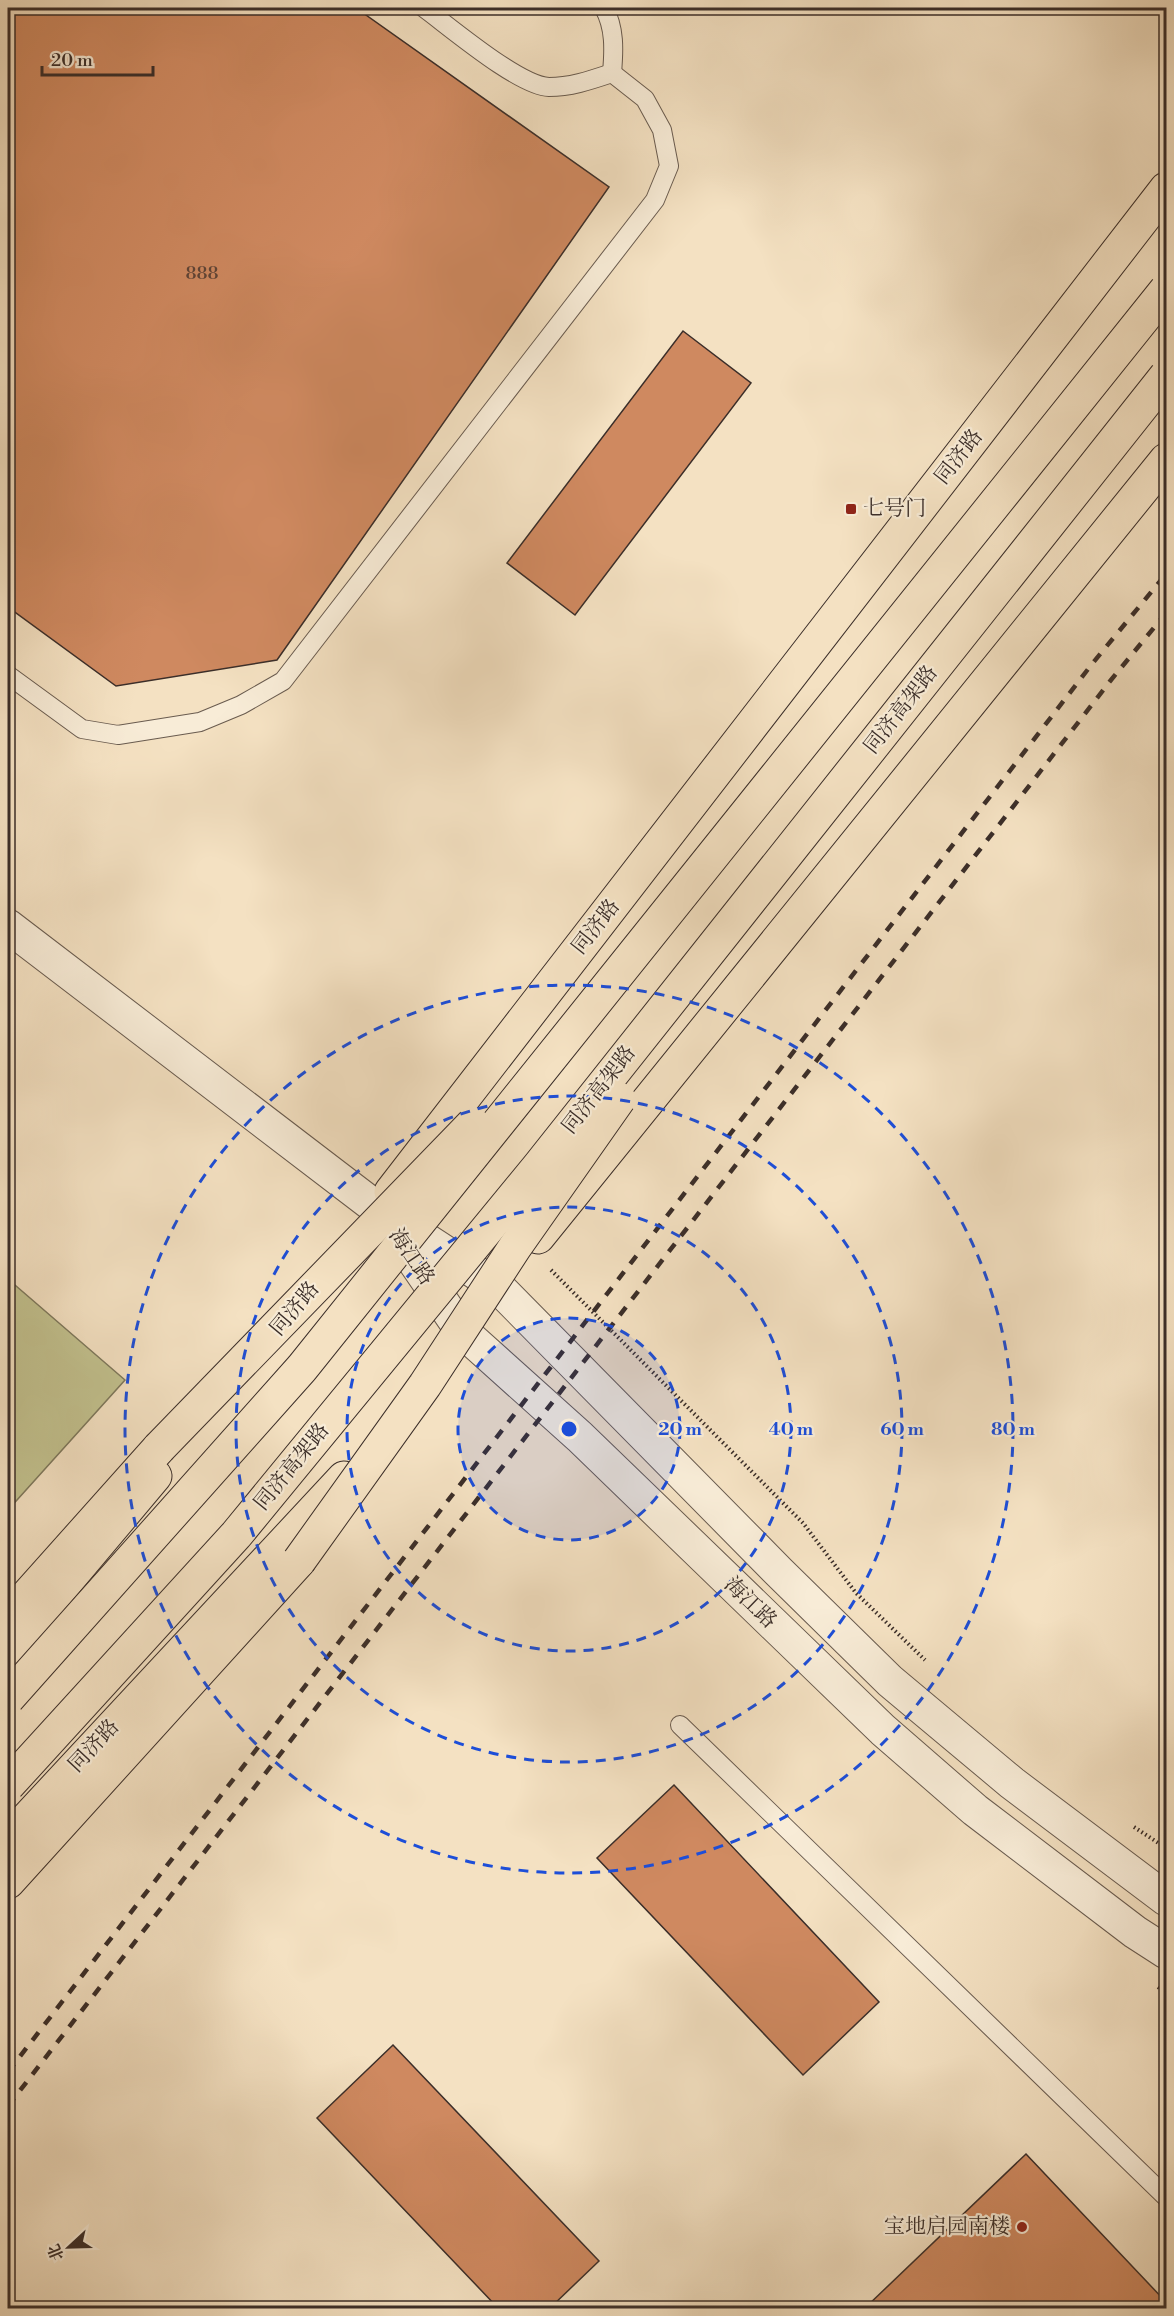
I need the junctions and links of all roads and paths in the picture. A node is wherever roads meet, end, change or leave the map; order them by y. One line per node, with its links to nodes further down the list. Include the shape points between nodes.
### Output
1 (424, 8): 3 (lane, via 515,74 546,87 576,85)
2 (604, 8): 3 (lane, via 615,49)
3 (612, 73): 9 (lane, via 645,99 662,130 669,166 655,200 283,681 200,722 118,735 82,729)
4 (1167, 189): 12 (main road, 同济路)
5 (1167, 290): 11 (main road, bridge)
6 (1167, 376): 8 (main road, 同济高架路, bridge)
7 (1167, 460): 13 (main road, 同济路)
8 (1026, 552): 21 (main road, 同济高架路, bridge, via 539,1166 236,1535); 25 (main road, bridge, via 611,1109 515,1246 425,1385 299,1561)
9 (8, 675)
10 (8, 926): 12 (street, 海江路)
11 (614, 978): 16 (main road, bridge, via 159,1448); 19 (main road, bridge, via 302,1368)
12 (378, 1209): 14 (street, 海江路); 15 (street, 海江路); 17 (main road, 同济路)
13 (530, 1248): 14 (main road, 同济路); 18 (path, via 803,1523 856,1593)
14 (498, 1287): 15 (main road, 同济路); 26 (street, 海江路, via 890,1681 1012,1783)
15 (462, 1332): 23 (main road, 同济路, via 329,1496); 27 (street, 海江路, via 580,1437 883,1730 985,1817 1135,1932)
16 (8, 1617)
17 (8, 1651)
18 (927, 1662)
19 (8, 1698)
20 (680, 1725): 28 (lane)
21 (8, 1785)
22 (1129, 1824): 24 (path)
23 (8, 1839)
24 (1167, 1848)
25 (8, 1882)
26 (1167, 1899)
27 (1167, 1952)
28 (1167, 2197)

